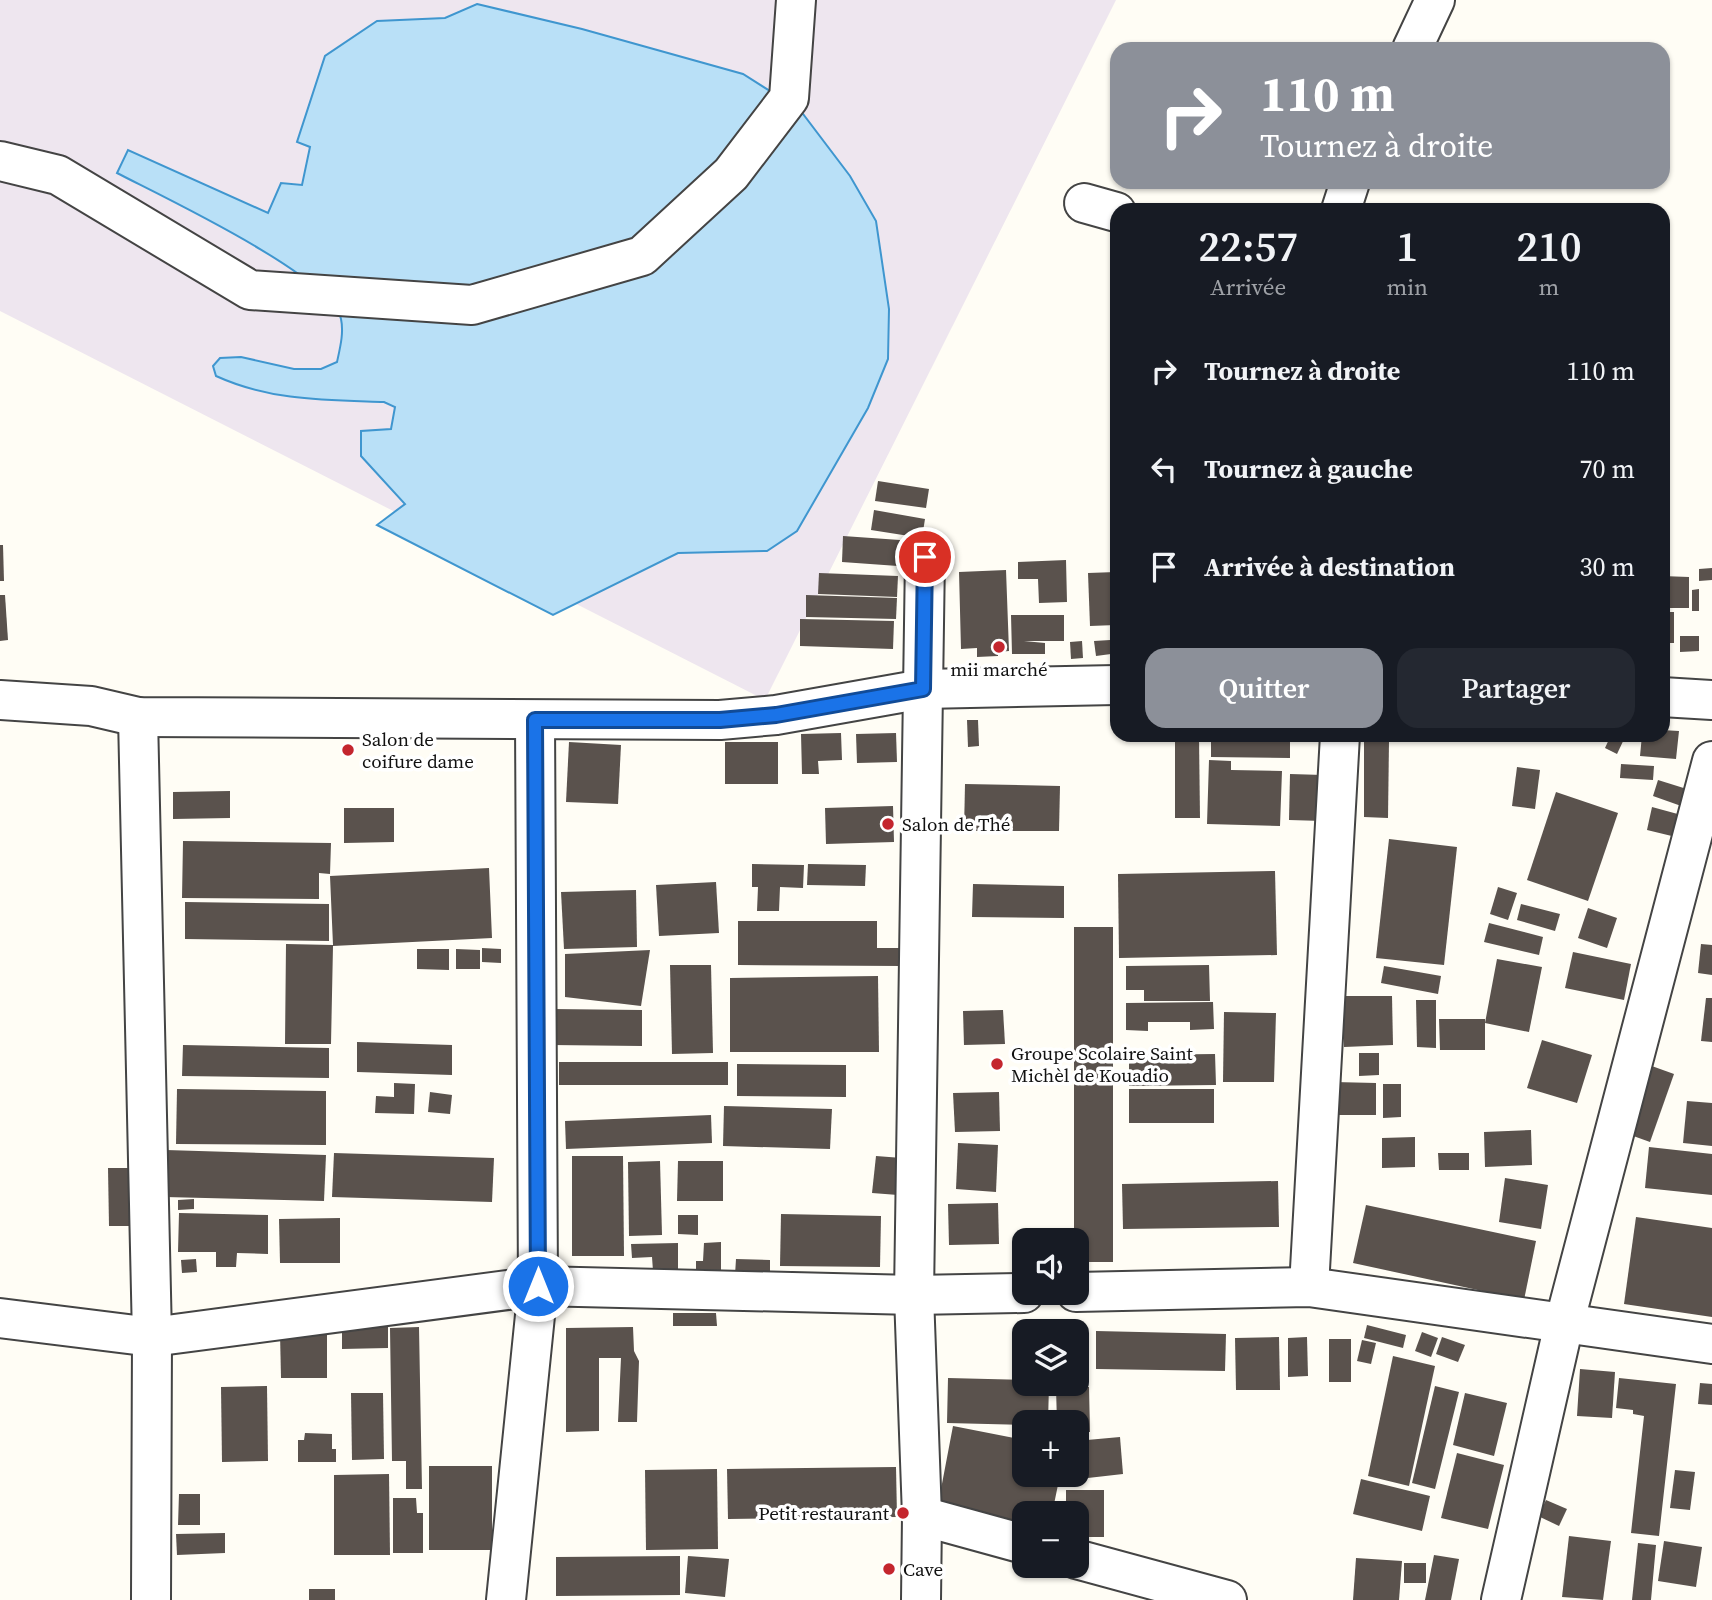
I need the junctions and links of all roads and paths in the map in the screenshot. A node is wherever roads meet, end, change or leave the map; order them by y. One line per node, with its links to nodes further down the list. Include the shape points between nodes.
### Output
1 (796, 0): 4 (street, via 789,98 731,174 642,256 472,304 250,290 58,175)
2 (1435, 0): 3 (street)
3 (1415, 42)
4 (0, 161)
5 (925, 557): 7 (street)
6 (1110, 685): 7 (street)
7 (923, 689): 12 (street, via 731,719); 19 (street)
8 (1670, 697): 10 (street)
9 (0, 700): 11 (street, via 91,706)
10 (1712, 700)
11 (138, 717): 12 (street); 22 (street)
12 (535, 720): 15 (street)
13 (1340, 742): 16 (street)
14 (1712, 761): 21 (street)
15 (538, 1286): 19 (street); 22 (street); 28 (street)
16 (1309, 1287): 17 (street); 21 (street)
17 (1089, 1292)
18 (1012, 1293): 19 (street)
19 (914, 1295): 24 (street)
20 (0, 1318): 22 (street)
21 (1564, 1324): 23 (street); 31 (street)
22 (152, 1338): 27 (street)
23 (1712, 1344)
24 (922, 1516): 25 (street); 29 (street)
25 (1012, 1541)
26 (1089, 1563): 30 (street)
27 (151, 1600)
28 (506, 1600)
29 (921, 1600)
30 (1227, 1600)
31 (1501, 1600)

